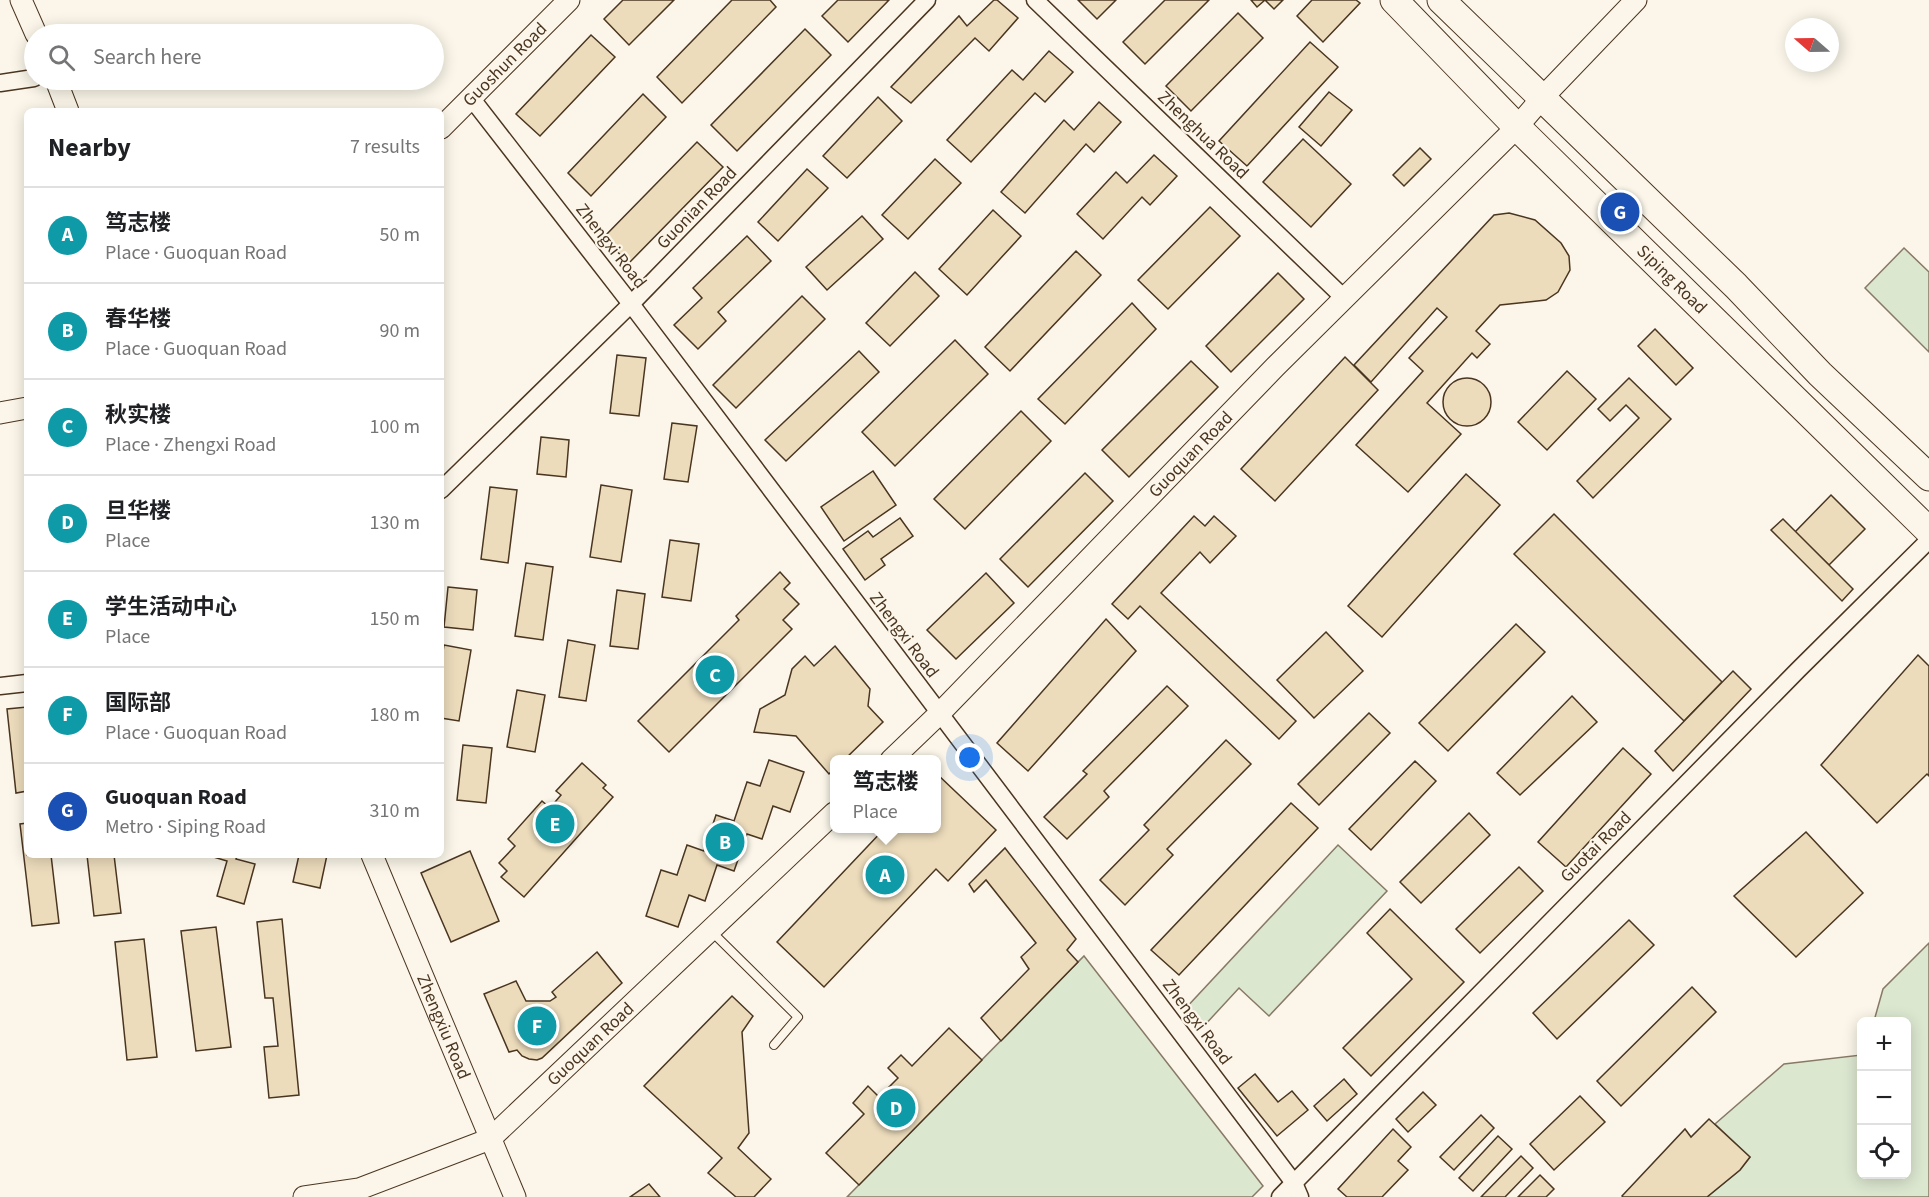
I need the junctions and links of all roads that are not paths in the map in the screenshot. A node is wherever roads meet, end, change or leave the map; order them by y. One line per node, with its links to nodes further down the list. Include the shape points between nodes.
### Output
1 (21, 0): 8 (street)
2 (569, 0): 13 (street, Guoshun Road)
3 (927, 0): 18 (street, Guonian Road)
4 (1035, 0): 17 (street, Zhenghua Road)
5 (1394, 0): 16 (main road, Siping Road)
6 (1441, 0): 12 (main road)
7 (1636, 0): 12 (street)
8 (32, 24)
9 (24, 79): 10 (street)
10 (0, 83)
11 (60, 90): 14 (street)
12 (1542, 98): 16 (street, Guoquan Road); 21 (main road)
13 (472, 99): 15 (street, Guoshun Road); 18 (street, Zhengxi Road)
14 (67, 108)
15 (444, 125)
16 (1517, 127): 17 (street, Guoquan Road); 23 (main road, Siping Road)
17 (1344, 298): 27 (street, Guoquan Road)
18 (631, 304): 22 (street, Guonian Road); 27 (street, Zhengxi Road)
19 (24, 409): 20 (street)
20 (0, 413)
21 (1929, 477)
22 (444, 487)
23 (1929, 531)
24 (1929, 540): 34 (street, Guotai Road, via 1798,670)
25 (24, 683): 26 (street)
26 (0, 686)
27 (939, 714): 28 (street, Guoquan Road); 34 (street, Zhengxi Road)
28 (895, 755)
29 (830, 817): 31 (street, Guoquan Road)
30 (373, 858): 33 (street, Zhengxiu Road)
31 (710, 930): 32 (lane, via 798,1017); 33 (street, Guoquan Road)
32 (774, 1045)
33 (490, 1139): 35 (street, Guoquan Road, via 359,1189); 36 (street, Zhengxiu Road)
34 (1297, 1190): 37 (street, Guotai Road)
35 (304, 1197)
36 (515, 1197)
37 (1280, 1197)

